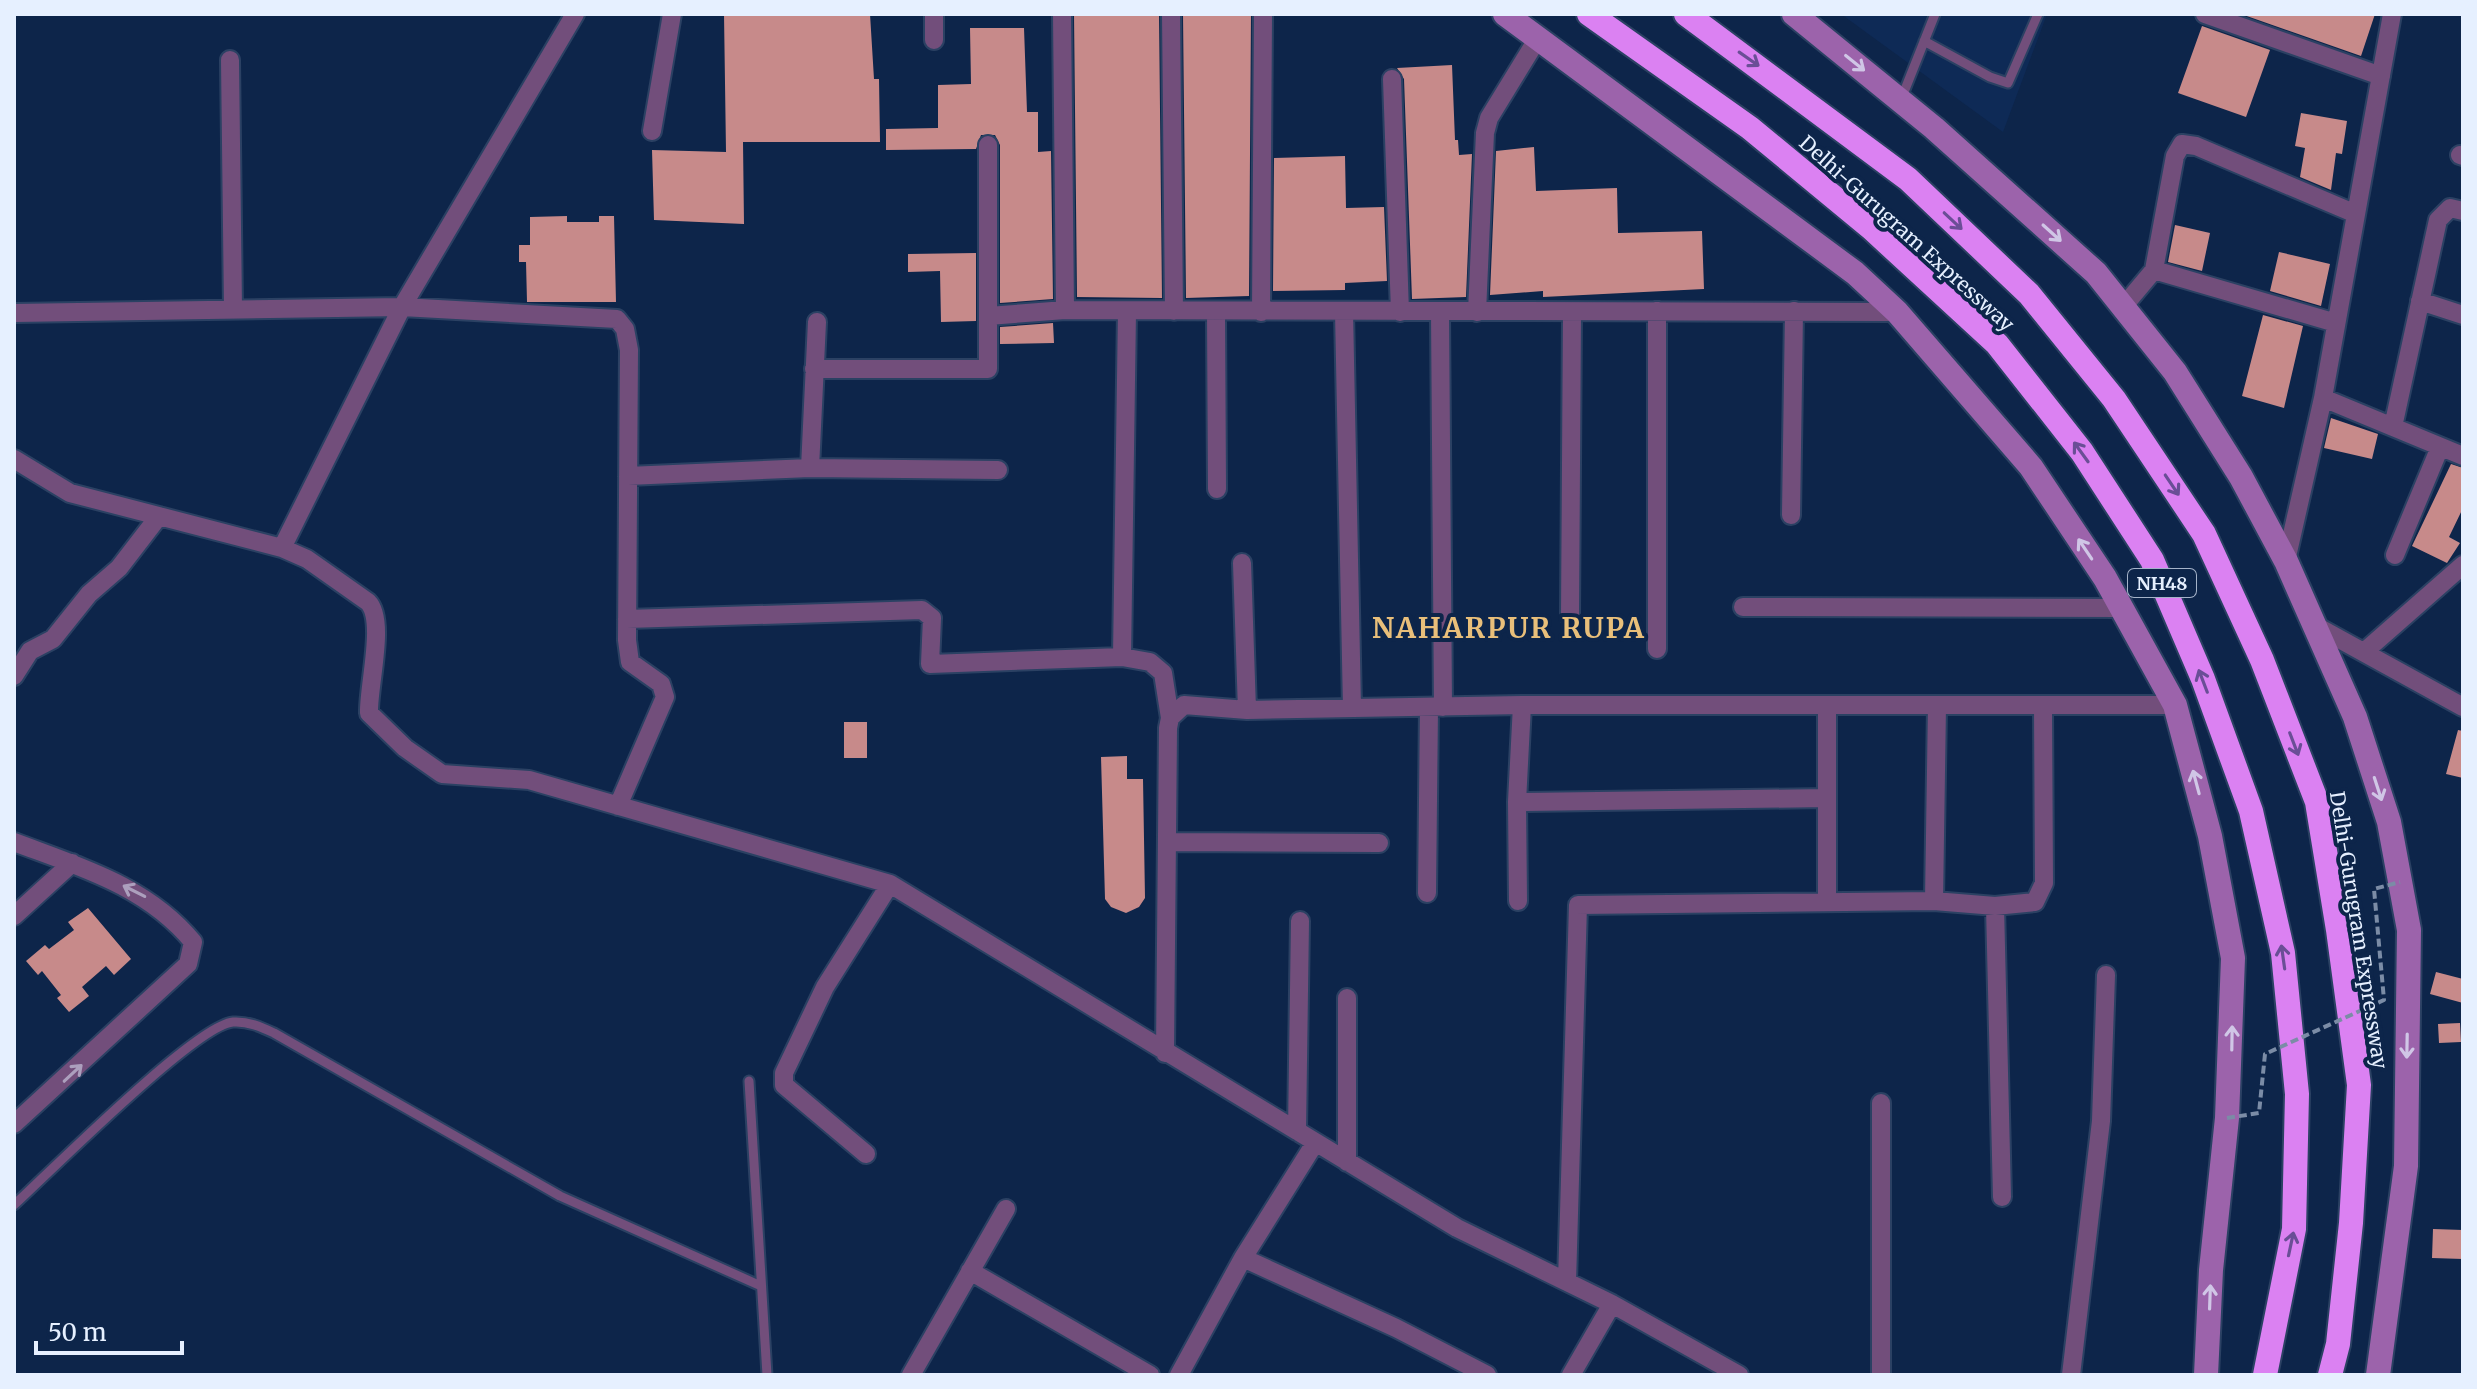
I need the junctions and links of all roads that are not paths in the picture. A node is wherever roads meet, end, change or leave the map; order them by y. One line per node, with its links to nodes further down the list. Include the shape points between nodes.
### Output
1 (575, 14): 28 (street)
2 (672, 14): 22 (street)
3 (934, 14): 16 (street)
4 (1062, 14): 31 (street)
5 (1171, 14): 33 (street)
6 (1263, 14): 38 (street)
7 (1505, 14): 15 (main road)
8 (1589, 14): 128 (highway, Delhi-Gurugram Expressway / NH48, one-way to 8, via 2294,1229 2297,1094 2283,953 2251,811 2152,560 2082,452 1997,344 1871,228 1750,128)
9 (1686, 14): 129 (highway, Delhi-Gurugram Expressway / NH48, one-way to 129, via 1908,179 2029,294 2114,399 2204,534 2262,660 2317,802 2338,930 2359,1085 2351,1223)
10 (1794, 14): 21 (main road, one-way to 21)
11 (1935, 14): 17 (lane)
12 (2038, 14): 17 (lane, via 2008,83)
13 (2205, 14): 19 (street)
14 (2392, 14): 19 (street)
15 (1538, 38): 41 (street, via 1485,133); 43 (main road, via 1855,273)
16 (934, 40)
17 (1924, 41): 21 (lane)
18 (230, 60): 30 (street)
19 (2381, 76): 25 (street)
20 (1392, 79): 39 (street)
21 (1901, 101): 29 (main road, one-way to 29, via 2096,273)
22 (652, 131)
23 (988, 145): 46 (street)
24 (2463, 211): 27 (street, via 2450,208 2438,220)
25 (2356, 214): 26 (street, via 2182,144 2175,156); 48 (street)
26 (2154, 270): 29 (street); 48 (street)
27 (2420, 301): 45 (street); 51 (street)
28 (402, 307): 30 (street); 57 (street, via 617,319 629,350); 61 (street)
29 (2123, 307): 63 (main road, via 2175,372)
30 (233, 309): 44 (street)
31 (1065, 310): 32 (street); 46 (street)
32 (1127, 311): 33 (street); 73 (street)
33 (1174, 311): 34 (street)
34 (1216, 311): 38 (street); 58 (street)
35 (1344, 311): 38 (street); 39 (street); 82 (street)
36 (1657, 311): 37 (street); 42 (street); 71 (street)
37 (1794, 311): 43 (street); 59 (street)
38 (1261, 312)
39 (1400, 312): 40 (street)
40 (1440, 312): 41 (street); 79 (street)
41 (1477, 312): 42 (street)
42 (1572, 312): 68 (street)
43 (1897, 312): 67 (main road, one-way to 43, via 2031,467)
44 (14, 313)
45 (2463, 315)
46 (988, 316): 49 (street, via 988,369)
47 (817, 322): 49 (street)
48 (2336, 323): 50 (street)
49 (814, 369): 55 (street)
50 (2323, 398): 51 (street); 63 (street)
51 (2393, 427): 52 (street)
52 (2440, 447): 53 (street); 62 (street)
53 (2463, 456)
54 (14, 459): 60 (street, via 70,493)
55 (810, 468): 56 (street); 57 (street)
56 (998, 470)
57 (628, 476): 69 (street)
58 (1217, 489)
59 (1791, 515)
60 (159, 516): 61 (street); 74 (street, via 119,568 89,594 53,639 30,651)
61 (282, 548): 87 (street, via 307,559 373,608 377,624 369,713 405,748 442,774 529,780)
62 (2395, 555)
63 (2286, 561): 70 (main road)
64 (1242, 563): 83 (street)
65 (2463, 565): 72 (street)
66 (1743, 607): 67 (street)
67 (2121, 608): 76 (main road)
68 (1570, 617)
69 (627, 619): 73 (street, via 922,610 932,618 930,664); 87 (street, via 630,662 661,684 665,697)
70 (2314, 625): 72 (street); 130 (main road, one-way to 130, via 2355,717 2389,822 2409,930 2406,1166)
71 (1657, 649)
72 (2364, 652): 81 (street)
73 (1122, 657): 84 (street, via 1150,662 1163,673)
74 (14, 676)
75 (1522, 705): 79 (street); 80 (street); 86 (street)
76 (2175, 705): 78 (street); 127 (main road, one-way to 76, via 2227,1118 2233,958 2210,836)
77 (1937, 706): 78 (street); 80 (street); 95 (street)
78 (2043, 706): 97 (street, via 2044,883 2035,902)
79 (1436, 707): 82 (street); 93 (street)
80 (1827, 707): 85 (street)
81 (2463, 707)
82 (1352, 708): 83 (street)
83 (1247, 710): 84 (street, via 1184,705)
84 (1170, 718): 89 (street)
85 (1827, 798): 86 (street); 96 (street)
86 (1517, 802): 94 (street)
87 (618, 806): 92 (street)
88 (14, 842): 91 (street)
89 (1168, 842): 90 (street); 102 (street)
90 (1379, 843)
91 (72, 863): 98 (street); 105 (street, one-way to 91, via 188,964 193,942 172,916 139,892)
92 (890, 884): 102 (street); 108 (street, via 825,987 784,1073 784,1085 804,1105)
93 (1427, 893)
94 (1518, 901)
95 (1934, 901): 96 (street); 97 (street)
96 (1827, 902): 115 (street, via 1578,905)
97 (1995, 906): 110 (street)
98 (14, 916)
99 (1300, 921): 106 (street)
100 (2106, 975): 126 (street, via 2101,1121)
101 (1347, 998): 109 (street)
102 (1165, 1053): 106 (street)
103 (749, 1081): 116 (lane)
104 (1881, 1103): 125 (street)
105 (14, 1124)
106 (1297, 1131): 107 (street)
107 (1315, 1143): 109 (street); 113 (street)
108 (866, 1154)
109 (1347, 1162): 115 (street, via 1457,1228)
110 (2002, 1197)
111 (14, 1205): 116 (lane, via 194,1040 232,1022 274,1033 560,1196)
112 (1006, 1209): 114 (street)
113 (1243, 1258): 122 (street); 123 (street)
114 (970, 1271): 120 (street); 121 (street)
115 (1567, 1282): 117 (street)
116 (761, 1286): 119 (lane)
117 (1612, 1304): 118 (street); 124 (street)
118 (1726, 1372)
119 (767, 1375)
120 (911, 1375)
121 (1150, 1375)
122 (1179, 1375)
123 (1487, 1375)
124 (1571, 1375)
125 (1881, 1375)
126 (2071, 1375)
127 (2206, 1375)
128 (2265, 1375)
129 (2330, 1375)
130 (2378, 1375)

